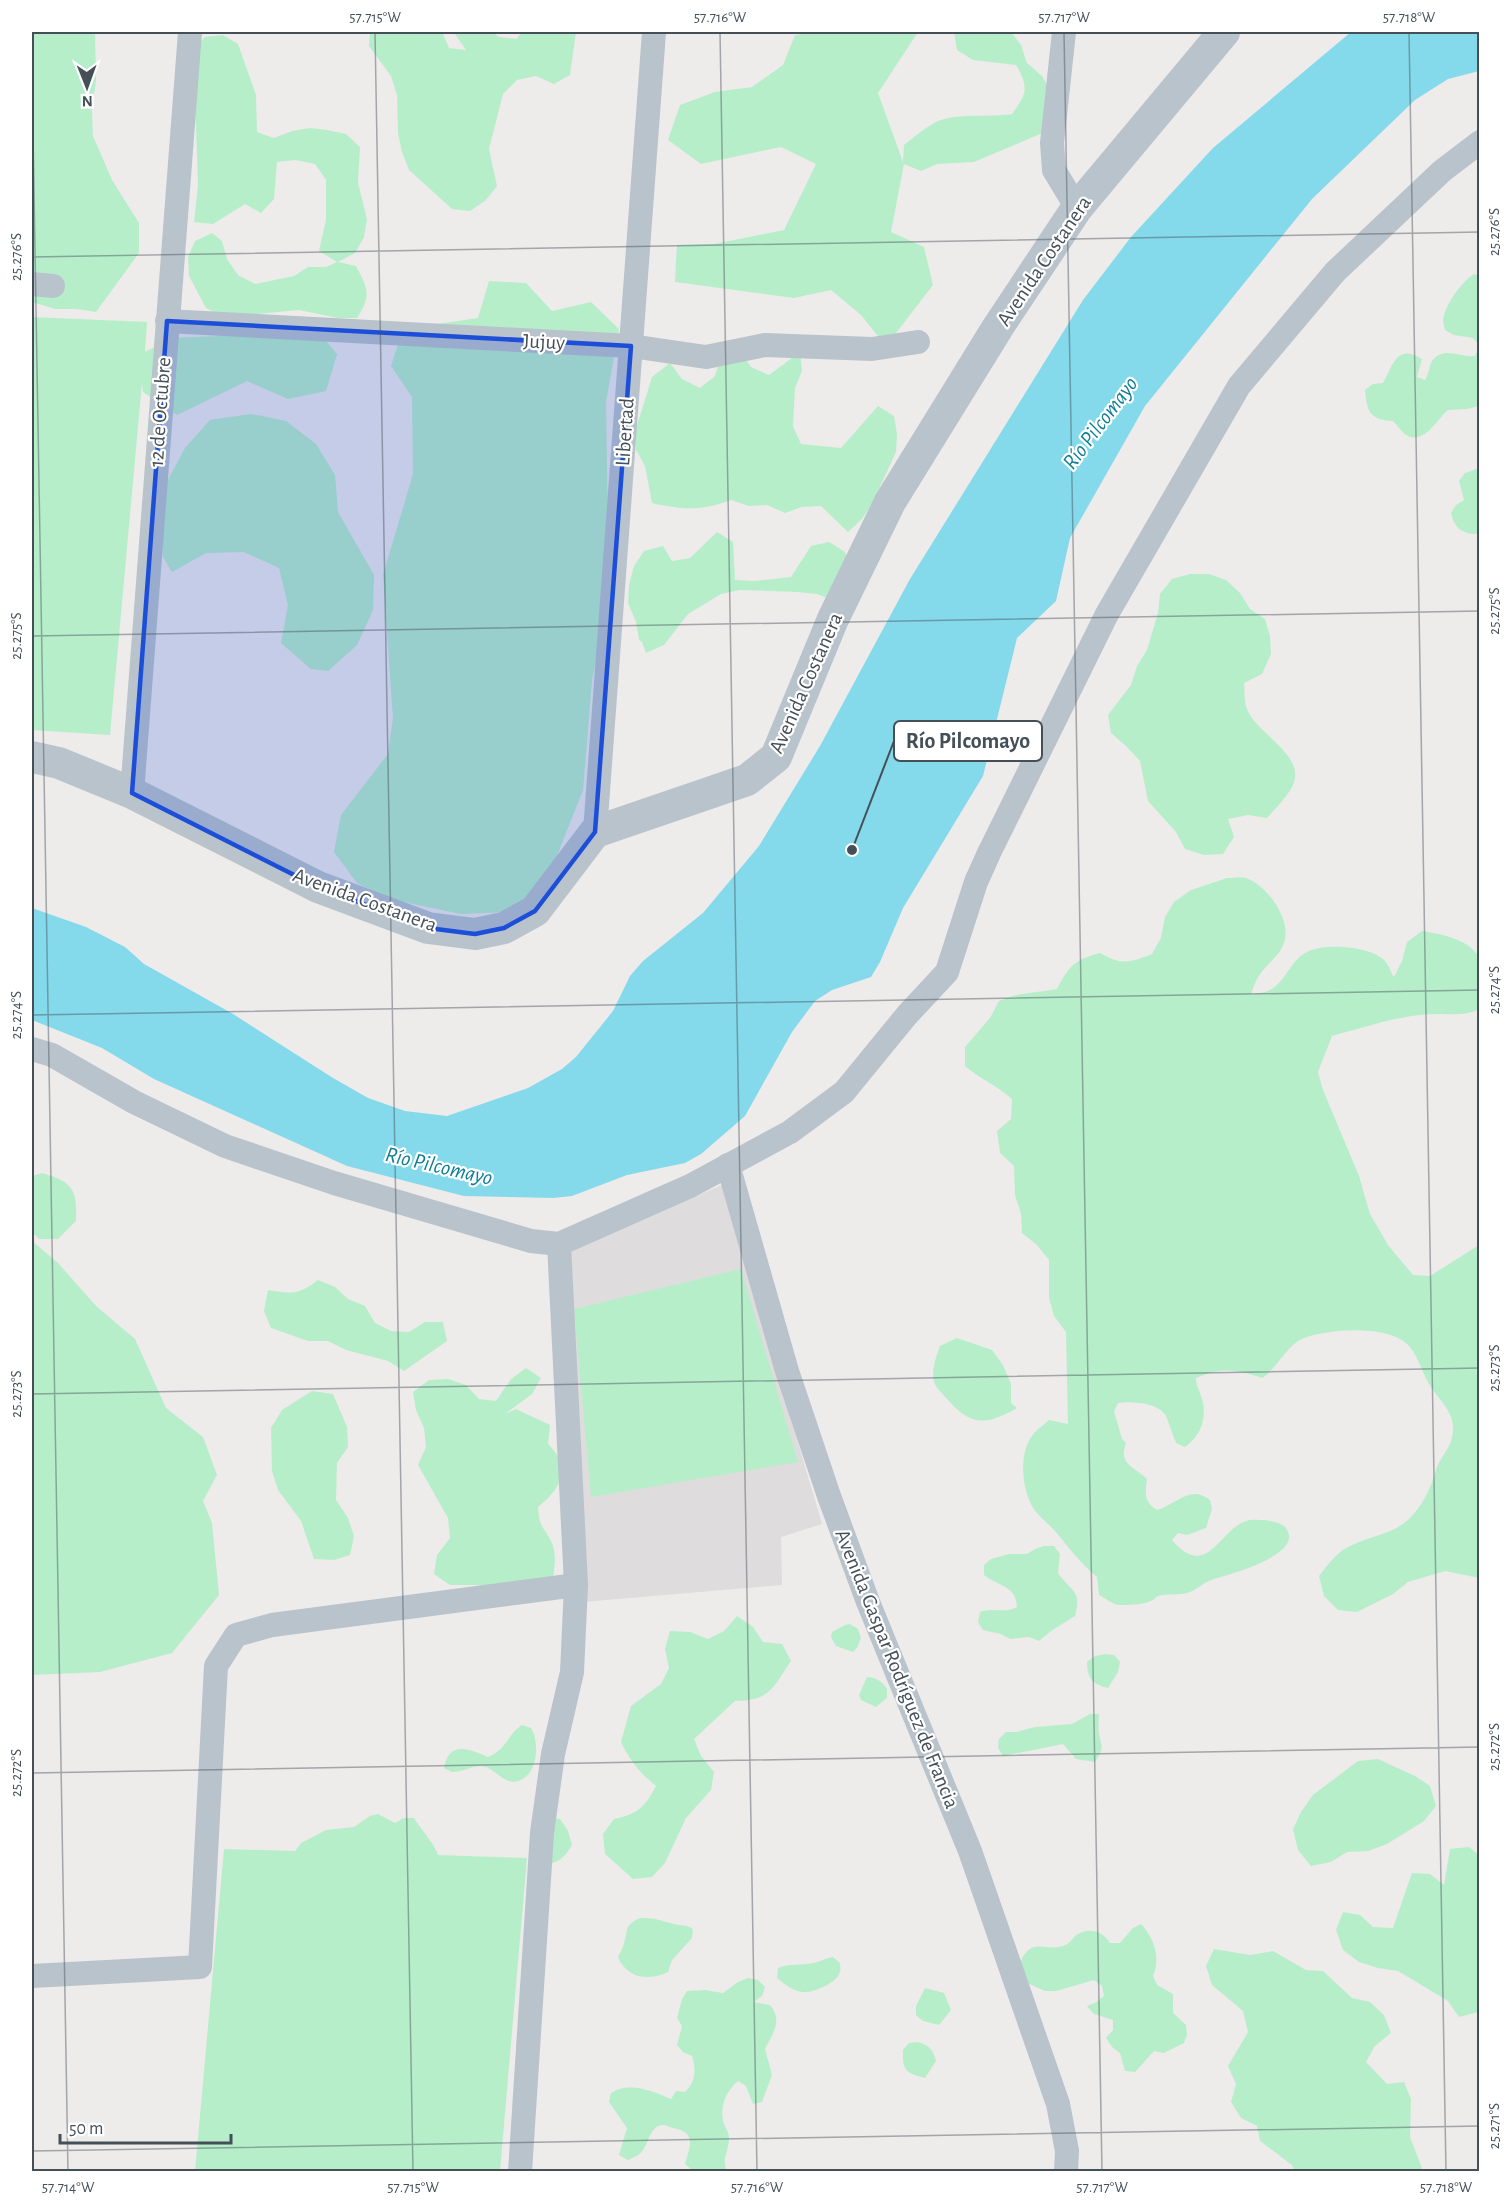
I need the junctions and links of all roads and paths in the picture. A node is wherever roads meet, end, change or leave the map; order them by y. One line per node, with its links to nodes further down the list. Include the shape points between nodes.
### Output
1 (190, 32): 7 (street, 12 de Octubre)
2 (654, 32): 9 (street, Libertad)
3 (1064, 32): 6 (street, via 1052,143 1054,170)
4 (1224, 32): 6 (street, Avenida Costanera)
5 (1479, 142): 14 (street, via 1442,171 1335,272 1239,386 1107,614 976,882 947,972 844,1092 790,1132)
6 (1077, 208): 12 (street, Avenida Costanera, via 890,502 833,619 776,757 747,780)
7 (167, 321): 9 (street, Jujuy); 11 (street, 12 de Octubre)
8 (918, 342): 9 (street, Jujuy, via 872,349 765,345 706,357)
9 (631, 346): 12 (street, Libertad)
10 (32, 757): 11 (street, Avenida Costanera, via 59,763)
11 (132, 793): 12 (street, Avenida Costanera, via 318,887 428,928 475,934 504,928 535,911)
12 (595, 831)
13 (32, 1049): 15 (street, via 52,1055 134,1102 225,1146 334,1183 531,1241)
14 (728, 1165): 15 (street); 19 (street, Avenida Gaspar Rodríguez de Francia, via 787,1371 829,1497 969,1851 1058,2104 1067,2151)
15 (559, 1244): 16 (street)
16 (576, 1585): 17 (street, via 272,1625 237,1635 216,1666 200,1967); 18 (street, via 572,1672 553,1754 542,1833)
17 (32, 1976)
18 (520, 2172)
19 (1066, 2172)

